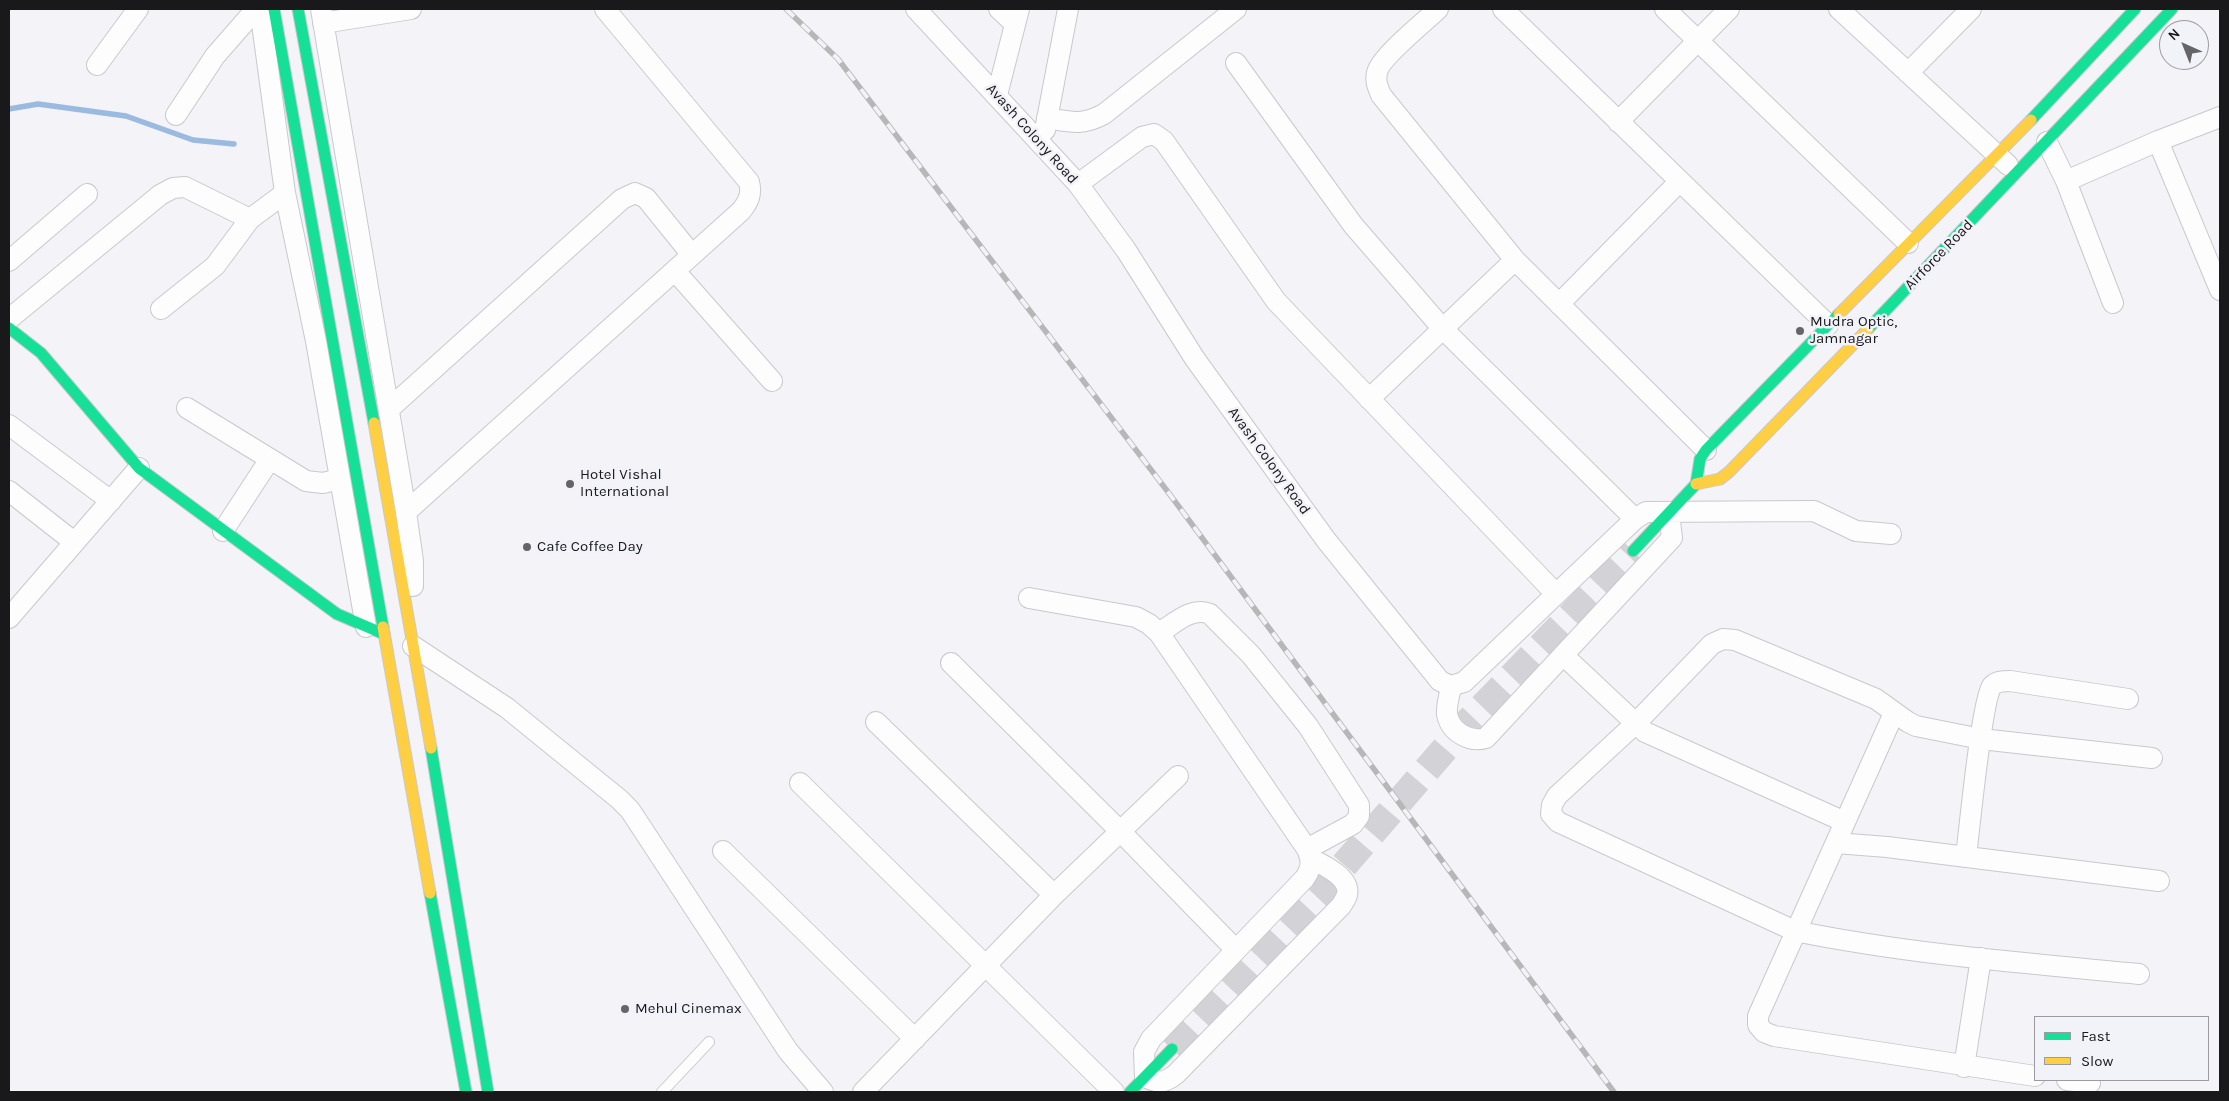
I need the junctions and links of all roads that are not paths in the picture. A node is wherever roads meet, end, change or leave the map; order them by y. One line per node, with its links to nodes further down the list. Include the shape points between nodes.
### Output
1 (138, 9): 23 (street)
2 (258, 9): 26 (street, via 215,56); 38 (street)
3 (274, 9): 77 (main road, via 372,567)
4 (298, 9): 75 (main road)
5 (411, 9): 19 (street)
6 (605, 9): 42 (street, via 749,182 748,202 741,211)
7 (916, 9): 25 (street, Avash Colony Road)
8 (999, 9): 20 (street)
9 (1068, 9): 28 (street)
10 (1236, 9): 28 (street, via 1104,114 1079,123)
11 (1438, 9): 43 (street, via 1384,60 1377,71 1376,84 1381,95)
12 (1503, 9): 29 (street)
13 (1665, 9): 21 (street)
14 (1729, 9): 21 (street)
15 (1838, 9): 24 (street)
16 (1971, 9): 24 (street)
17 (2135, 9): 33 (main road, Airforce Road)
18 (2172, 9): 31 (main road, Airforce Road)
19 (322, 16): 57 (street)
20 (1017, 16): 25 (street)
21 (1698, 40): 29 (street); 41 (street)
22 (1236, 62): 53 (street, via 1353,225)
23 (97, 65)
24 (1908, 73): 33 (street)
25 (997, 95): 32 (street, Avash Colony Road)
26 (176, 115)
27 (2220, 117): 30 (street)
28 (1047, 118): 32 (street)
29 (1618, 122): 36 (street)
30 (2158, 141): 35 (street); 46 (street)
31 (2047, 142): 34 (main road, Airforce Road); 35 (street)
32 (1043, 143): 37 (street, Avash Colony Road)
33 (1997, 156): 34 (street); 41 (main road, Airforce Road)
34 (2016, 174): 63 (main road, Airforce Road, via 1729,472 1720,479)
35 (2066, 181): 47 (street)
36 (1679, 182): 48 (street); 51 (street)
37 (1078, 184): 55 (street, via 1142,137 1154,134 1164,141 1263,286); 82 (street, Avash Colony Road, via 1126,250 1195,359 1326,540 1440,680)
38 (285, 193): 40 (street); 62 (street)
39 (87, 194): 44 (street)
40 (250, 219): 49 (street, via 215,266); 50 (street, via 185,187 173,188 160,194)
41 (1908, 243): 51 (main road, Airforce Road)
42 (692, 255): 45 (street); 57 (street, via 646,198 635,194 622,199)
43 (1515, 260): 48 (street); 53 (street)
44 (9, 261)
45 (675, 271): 54 (street); 66 (street)
46 (2220, 290)
47 (2113, 302)
48 (1559, 304): 59 (street)
49 (161, 309)
50 (9, 319)
51 (1828, 325): 59 (main road, Airforce Road)
52 (9, 328): 61 (main road, via 41,353)
53 (1442, 328): 55 (street); 68 (street)
54 (772, 381)
55 (1368, 399): 73 (street)
56 (187, 408): 60 (street)
57 (389, 409): 66 (street)
58 (9, 425): 65 (street)
59 (1706, 450): 63 (main road, Airforce Road, via 1700,459)
60 (270, 460): 62 (street, via 314,483); 69 (street)
61 (139, 468): 65 (street); 69 (main road)
62 (340, 479): 77 (street)
63 (1696, 484): 67 (main road)
64 (9, 491): 71 (street)
65 (111, 501): 71 (street)
66 (406, 512): 75 (street, via 414,573)
67 (1669, 513): 68 (street, via 1646,512); 70 (street, via 1814,511 1856,531); 72 (main road); 80 (street, via 1672,538)
68 (1635, 519): 73 (street)
69 (223, 531): 77 (main road, via 337,614)
70 (1891, 534)
71 (74, 542): 76 (street)
72 (1633, 551)
73 (1556, 594): 82 (street, via 1464,682)
74 (1029, 598): 78 (street, via 1136,618)
75 (407, 602): 79 (main road)
76 (10, 613)
77 (375, 631): 112 (main road, via 452,1005)
78 (1158, 634): 95 (street); 95 (street, via 1191,612 1201,610 1210,614 1251,655 1316,737 1359,804 1359,816 1353,824)
79 (414, 646): 113 (main road); 115 (street, via 508,708 630,810 788,1051)
80 (1563, 655): 82 (street, via 1486,738 1476,741 1464,737 1450,722 1447,713); 86 (street)
81 (950, 663): 92 (street)
82 (1451, 686)
83 (2128, 699): 87 (street, via 2000,681 1992,686 1988,697)
84 (1894, 713): 86 (street, via 1876,699 1735,640 1723,639 1712,644); 87 (street, via 1916,726); 91 (street)
85 (876, 722): 98 (street)
86 (1634, 724): 91 (street, via 1659,740); 99 (street, via 1557,796 1551,814 1558,822)
87 (1981, 739): 88 (street); 96 (street)
88 (2152, 758)
89 (1178, 776): 92 (street)
90 (800, 783): 102 (street)
91 (1845, 822): 93 (street)
92 (1120, 831): 98 (street); 100 (street)
93 (1836, 843): 96 (street); 99 (street)
94 (723, 851): 104 (street)
95 (1309, 854): 100 (street, via 1311,868 1305,878); 109 (street, via 1331,869 1346,885 1347,894 1341,906 1176,1074 1166,1082 1155,1082)
96 (1966, 857): 97 (street)
97 (2159, 881)
98 (1054, 895): 102 (street)
99 (1795, 932): 101 (street); 107 (street, via 1758,1016 1758,1025 1764,1032)
100 (1236, 950): 109 (street, via 1150,1039 1144,1052)
101 (1981, 958): 103 (street); 107 (street)
102 (985, 966): 104 (street); 117 (street)
103 (2138, 974)
104 (915, 1039): 116 (street)
105 (710, 1042): 114 (lane)
106 (1172, 1049): 109 (main road)
107 (1964, 1066): 108 (street)
108 (2034, 1076)
109 (1145, 1077): 118 (main road)
110 (2074, 1081): 111 (street)
111 (2090, 1083)
112 (466, 1092)
113 (488, 1092)
114 (662, 1092)
115 (824, 1092)
116 (863, 1092)
117 (1114, 1092)
118 (1130, 1092)

